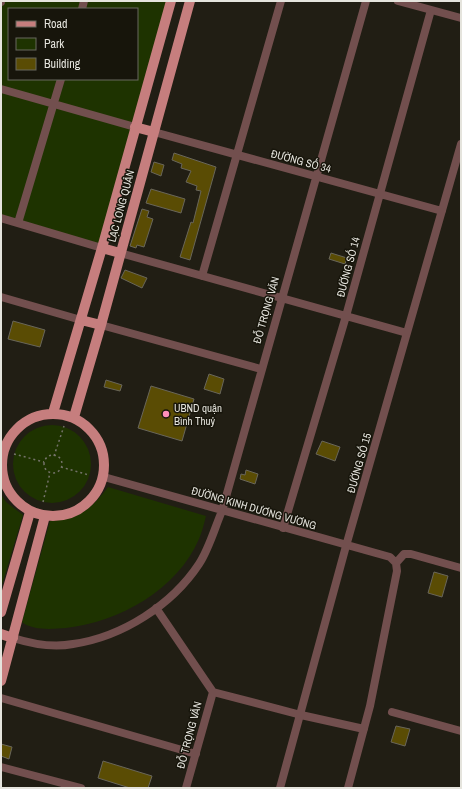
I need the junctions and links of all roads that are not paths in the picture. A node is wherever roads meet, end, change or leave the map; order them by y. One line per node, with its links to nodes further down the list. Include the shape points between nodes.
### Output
1 (171, 1): 11 (main road, LẠC LONG QUÂN)
2 (190, 1): 12 (main road, LẠC LONG QUÂN)
3 (281, 1): 14 (street)
4 (366, 1): 16 (street, ĐỖ TRỌNG VĂN)
5 (398, 1): 6 (street)
6 (431, 10): 7 (street); 17 (street, ĐƯỜNG SỐ 14)
7 (461, 18)
8 (61, 80): 10 (street)
9 (1, 89): 10 (street)
10 (53, 105): 11 (street); 20 (street)
11 (134, 127): 12 (main road); 21 (main road, LẠC LONG QUÂN)
12 (154, 132): 14 (street, ĐƯỜNG SỐ 34); 22 (main road, LẠC LONG QUÂN)
13 (461, 144): 15 (street, ĐƯỜNG SỐ 15)
14 (237, 155): 16 (street, ĐƯỜNG SỐ 34); 23 (street)
15 (459, 161): 18 (street, ĐƯỜNG SỐ 15)
16 (316, 176): 17 (street, ĐƯỜNG SỐ 34); 25 (street, ĐỖ TRỌNG VĂN)
17 (379, 194): 18 (street, ĐƯỜNG SỐ 34); 26 (street, ĐƯỜNG SỐ 14)
18 (442, 211): 29 (street, ĐƯỜNG SỐ 15)
19 (1, 218): 20 (street)
20 (18, 223): 21 (street)
21 (102, 248): 22 (main road); 27 (main road, LẠC LONG QUÂN)
22 (120, 253): 23 (street); 28 (main road, LẠC LONG QUÂN)
23 (202, 276): 25 (street)
24 (1, 297): 27 (street)
25 (281, 298): 26 (street); 30 (street, ĐỖ TRỌNG VĂN)
26 (346, 316): 29 (street); 38 (street, ĐƯỜNG SỐ 14)
27 (81, 320): 28 (main road); 31 (main road, LẠC LONG QUÂN)
28 (102, 325): 30 (street); 32 (main road, LẠC LONG QUÂN)
29 (407, 333): 39 (street, ĐƯỜNG SỐ 15)
30 (261, 369): 35 (street, ĐỖ TRỌNG VĂN)
31 (53, 413): 32 (main road); 33 (main road, via 37,416 23,423 11,435)
32 (74, 418): 34 (main road, via 86,425 99,442 105,462)
33 (3, 449): 36 (main road, via 5,484 17,502)
34 (104, 476): 35 (street, ĐƯỜNG KINH DƯƠNG VƯƠNG); 37 (main road, via 98,491 88,503 61,516)
35 (222, 510): 38 (street, ĐƯỜNG KINH DƯƠNG VƯƠNG); 42 (street, ĐỖ TRỌNG VĂN, via 200,563 179,588)
36 (30, 512): 37 (main road); 43 (main road)
37 (45, 516): 45 (main road)
38 (283, 528): 39 (street, ĐƯỜNG KINH DƯƠNG VƯƠNG)
39 (346, 546): 40 (street, ĐƯỜNG KINH DƯƠNG VƯƠNG, via 390,557); 50 (street, ĐƯỜNG SỐ 15)
40 (396, 563): 41 (street, via 404,554 411,554); 51 (street, via 397,571)
41 (461, 568)
42 (156, 608): 45 (street, ĐỖ TRỌNG VĂN, via 128,627 73,645 47,645); 47 (street, ĐỖ TRỌNG VĂN)
43 (1, 612)
44 (1, 634): 45 (main road)
45 (13, 638): 46 (main road)
46 (1, 681)
47 (213, 692): 50 (street); 53 (street, ĐỖ TRỌNG VĂN)
48 (1, 698): 53 (street)
49 (392, 712): 52 (street)
50 (301, 715): 51 (street); 57 (street, ĐƯỜNG SỐ 15)
51 (364, 728): 58 (street)
52 (461, 731)
53 (196, 754): 56 (street, ĐỖ TRỌNG VĂN)
54 (1, 767): 55 (street)
55 (81, 788)
56 (186, 788)
57 (280, 788)
58 (348, 788)

